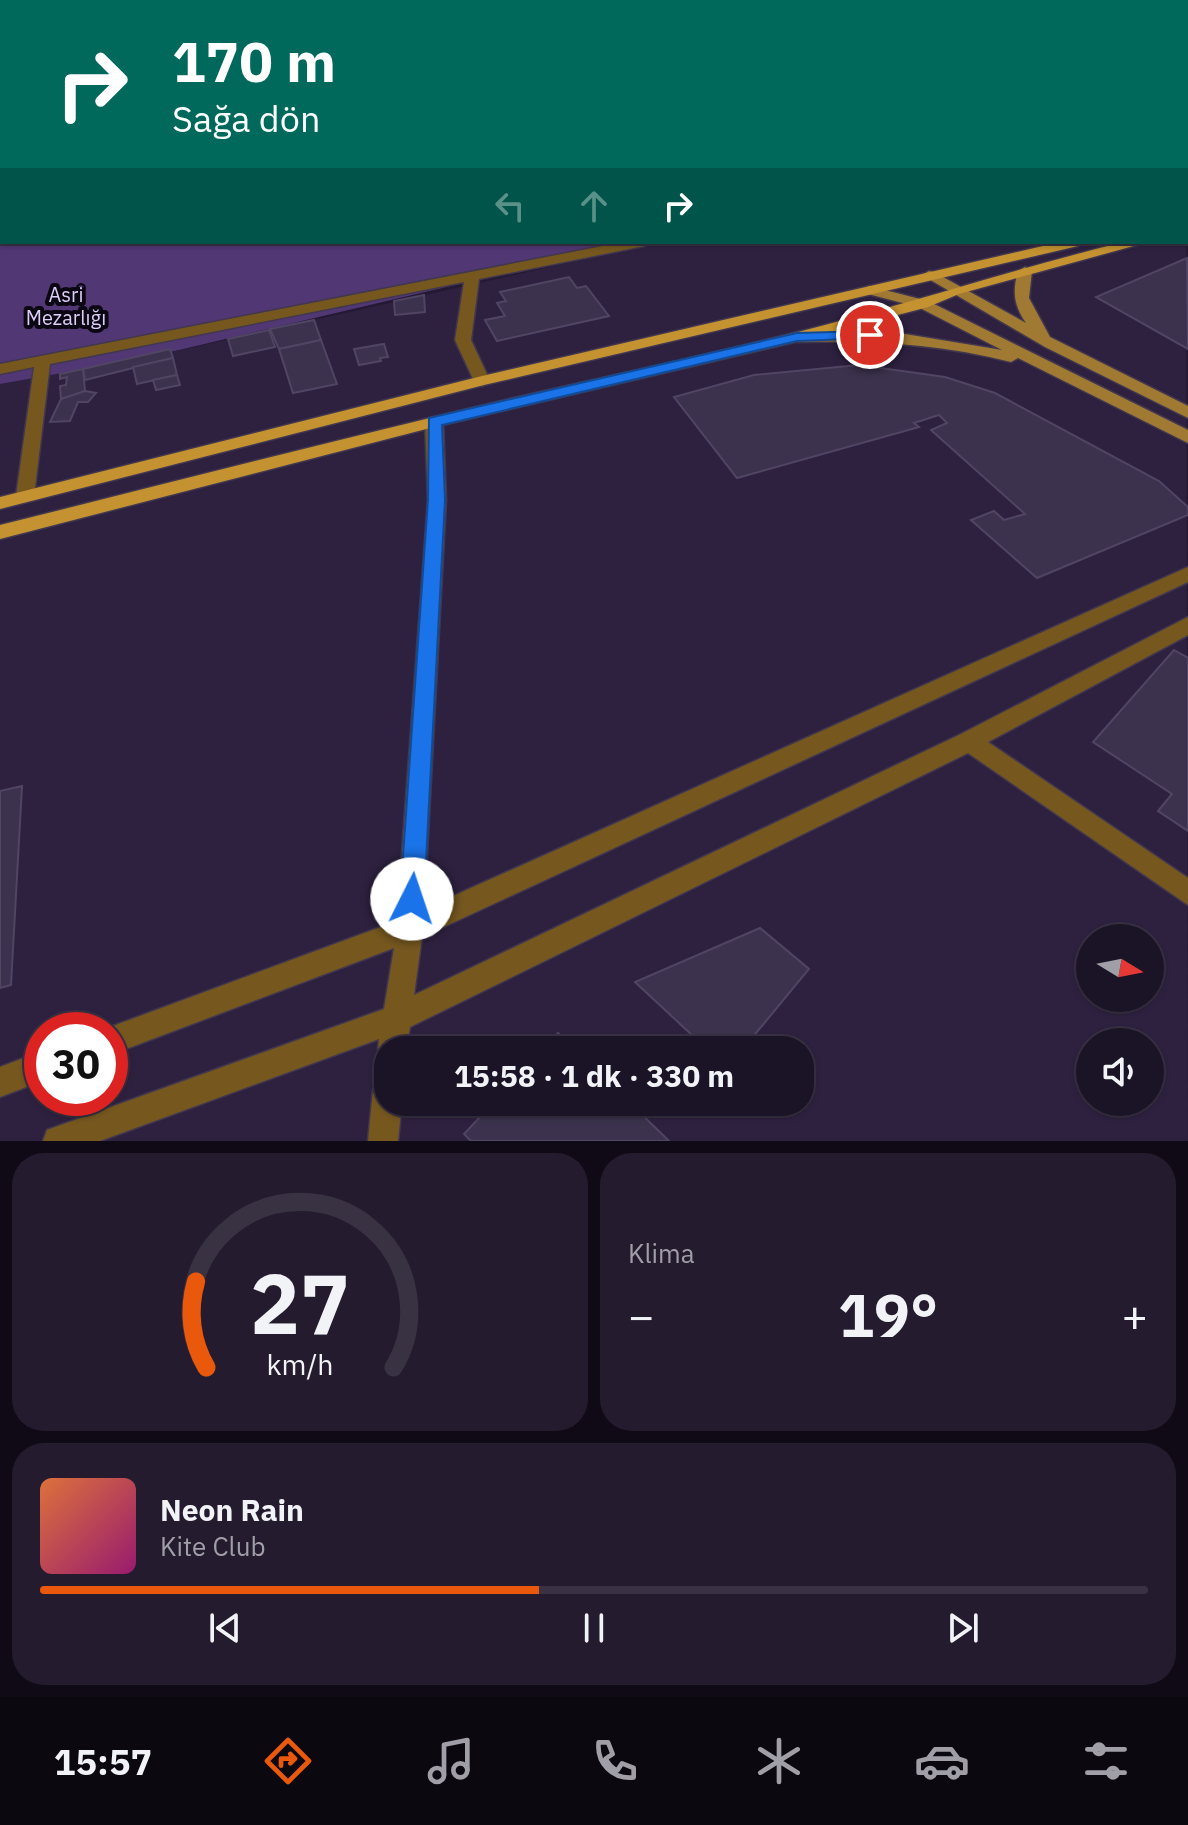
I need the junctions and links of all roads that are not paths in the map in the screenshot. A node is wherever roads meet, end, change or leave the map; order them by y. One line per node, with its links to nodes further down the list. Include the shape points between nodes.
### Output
1 (634, 244): 6 (street)
2 (1069, 244): 5 (main road)
3 (1133, 244): 4 (main road)
4 (1025, 271): 8 (main road); 11 (street, via 1020,287 1023,311)
5 (929, 275): 7 (main road); 8 (street)
6 (472, 277): 12 (street); 15 (street, via 463,340)
7 (869, 290): 9 (street); 15 (main road)
8 (954, 291): 9 (main road); 11 (street)
9 (923, 304): 10 (main road); 13 (street)
10 (797, 337): 13 (street, via 870,335 949,344); 17 (main road)
11 (1051, 344): 16 (street)
12 (43, 359): 14 (street); 19 (street)
13 (1050, 368): 18 (street)
14 (0, 369)
15 (482, 381): 19 (main road)
16 (1188, 413)
17 (434, 422): 21 (main road); 26 (street, via 437,500)
18 (1188, 437)
19 (25, 496): 20 (main road)
20 (0, 503)
21 (0, 532)
22 (1188, 574): 26 (street)
23 (1188, 625): 24 (street)
24 (969, 741): 25 (street); 27 (street)
25 (1188, 893)
26 (410, 929): 27 (street); 28 (street)
27 (395, 1019): 29 (street); 33 (street)
28 (128, 1034)
29 (393, 1036)
30 (24, 1073): 31 (street)
31 (0, 1082)
32 (385, 1116): 34 (street)
33 (58, 1141)
34 (383, 1141)

